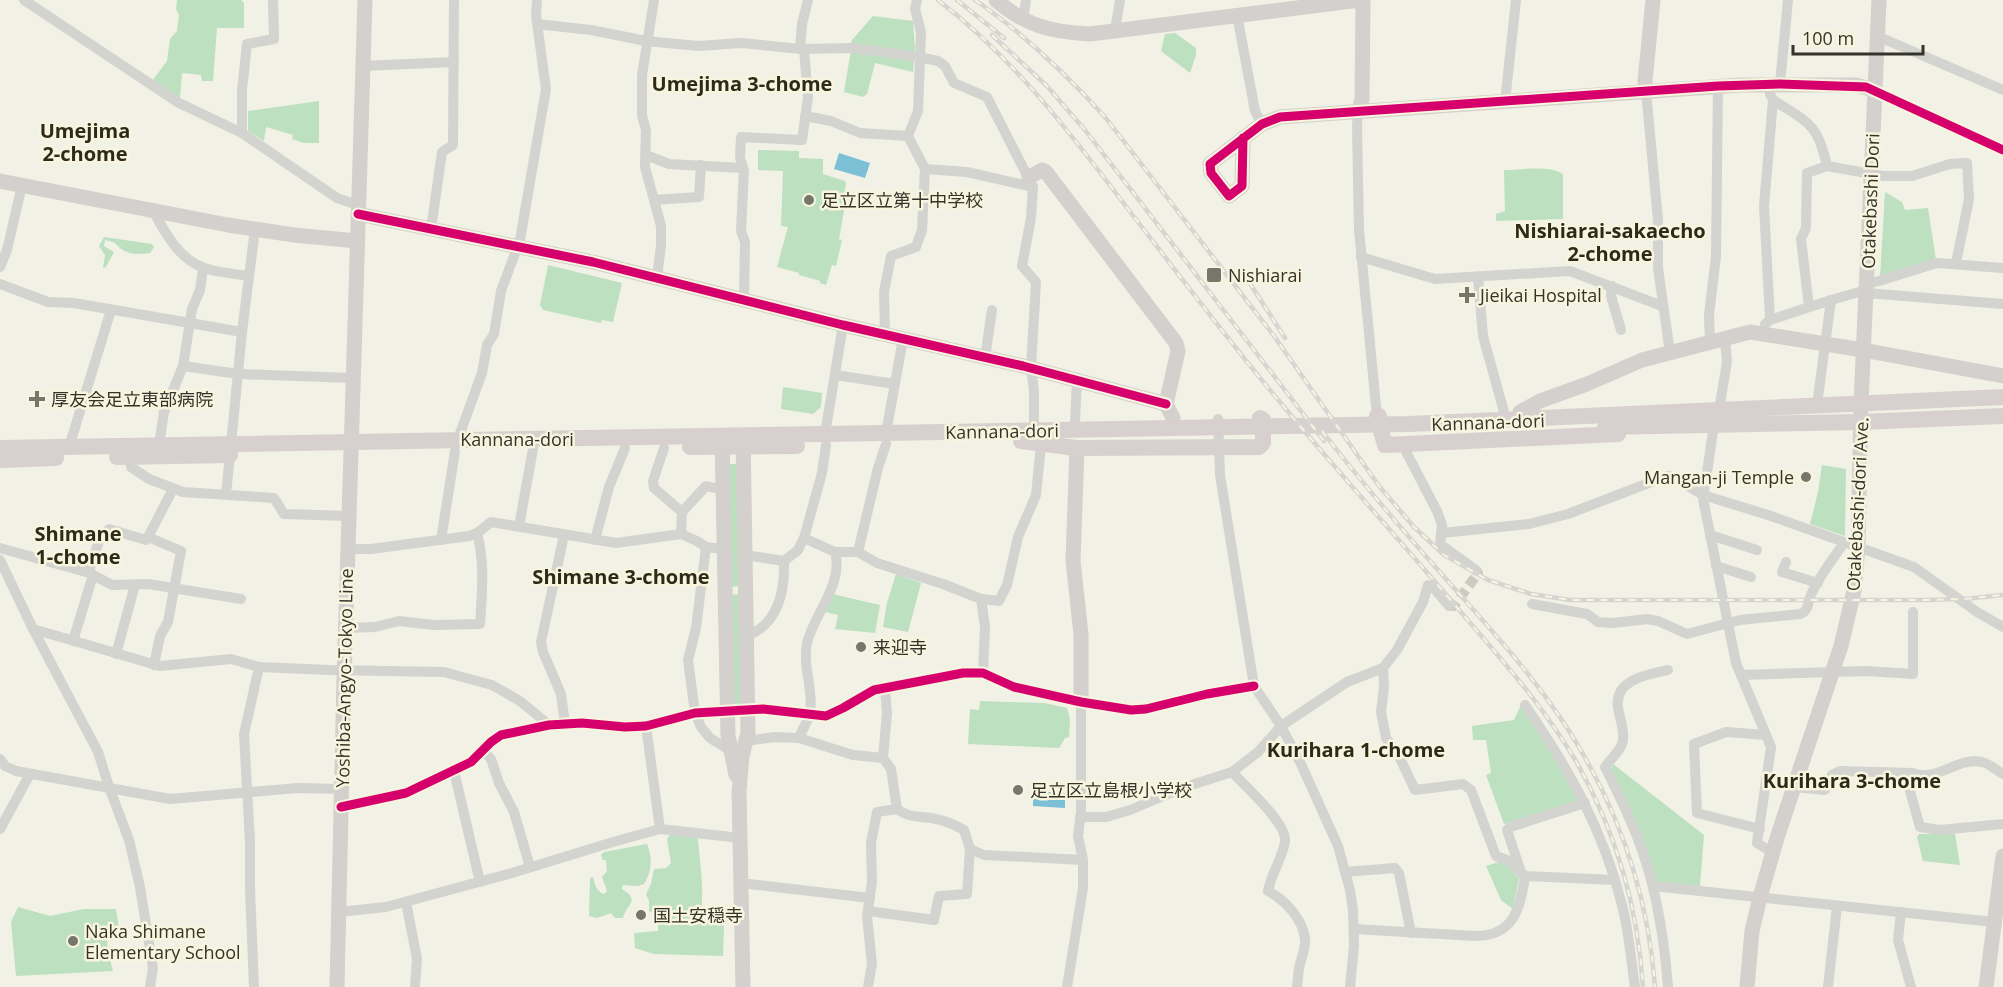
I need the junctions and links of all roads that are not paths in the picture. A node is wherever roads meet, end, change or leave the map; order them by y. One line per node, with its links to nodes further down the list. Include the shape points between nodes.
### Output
1 (24, 0): 37 (street, via 179,103)
2 (273, 0): 37 (street, via 274,39 247,44)
3 (364, 0): 26 (street, Yoshiba-Angyo-Tokyo Line)
4 (454, 0): 25 (street)
5 (537, 0): 19 (street)
6 (654, 0): 22 (street)
7 (808, 0): 23 (street, via 802,24)
8 (917, 0): 24 (street)
9 (996, 0): 18 (street)
10 (1026, 0): 18 (street)
11 (1120, 0): 20 (street)
12 (1362, 0): 17 (street); 34 (street, via 1362,99)
13 (1516, 0): 33 (street)
14 (1653, 0): 31 (street)
15 (1788, 0): 27 (street)
16 (1879, 0): 21 (street, Otakebashi Dori)
17 (1237, 8): 20 (street); 36 (street, via 1255,111)
18 (1023, 20): 20 (street, via 1065,32)
19 (537, 24): 22 (street); 56 (street, via 546,89)
20 (1115, 30)
21 (1877, 36): 29 (street, Otakebashi Dori); 30 (street)
22 (646, 40): 23 (street, via 698,46 742,42); 41 (street, via 642,75)
23 (802, 49): 24 (street, via 853,48); 35 (street, via 808,98)
24 (919, 57): 38 (street, via 918,111); 48 (street, via 938,61 954,83 987,96)
25 (454, 62): 26 (street); 54 (street, via 453,145 442,152)
26 (362, 66): 51 (street, Yoshiba-Angyo-Tokyo Line)
27 (1774, 84): 28 (street); 29 (street, via 1856,85); 32 (street, via 1770,94)
28 (1718, 86): 31 (street); 83 (street, via 1716,256 1709,315)
29 (1874, 90): 40 (street); 46 (street, Otakebashi Dori)
30 (2003, 90)
31 (1646, 91): 33 (street); 71 (street)
32 (1773, 100): 43 (street, via 1816,132); 75 (street, via 1764,206)
33 (1505, 102): 34 (street)
34 (1358, 113): 36 (street, via 1280,117); 57 (street)
35 (806, 116): 38 (street, via 860,133); 44 (street, via 802,140 741,137)
36 (1262, 124): 39 (street)
37 (242, 133): 51 (street)
38 (908, 136): 45 (street)
39 (1243, 138)
40 (2003, 150)
41 (646, 155): 42 (street, via 669,164); 50 (street, via 645,167)
42 (701, 165): 44 (street); 50 (street, via 699,197)
43 (1827, 166): 46 (street); 72 (street, via 1807,173 1806,228 1801,239)
44 (743, 168): 68 (street)
45 (925, 169): 48 (street); 81 (street, via 922,230 916,247 891,256 884,292)
46 (1871, 174): 58 (street, via 1912,176 1967,163 1969,199); 67 (street, Otakebashi Dori)
47 (0, 181): 49 (street)
48 (1031, 182): 89 (street, via 1031,218 1022,266 1036,282); 99 (street, via 1042,170 1046,172 1176,343)
49 (22, 185): 52 (street); 59 (street)
50 (654, 200): 64 (street, via 661,226)
51 (358, 209): 54 (street); 55 (street, Yoshiba-Angyo-Tokyo Line)
52 (153, 211): 53 (street); 60 (street, via 169,239)
53 (255, 229): 55 (street); 62 (street)
54 (431, 229): 56 (street)
55 (357, 241): 93 (street, Yoshiba-Angyo-Tokyo Line)
56 (517, 246): 64 (street); 115 (street, via 501,291 494,334 487,345 482,373)
57 (1361, 257): 63 (street, via 1434,279); 101 (street)
58 (1956, 263): 61 (street); 67 (street, via 1937,263)
59 (0, 267)
60 (203, 268): 62 (street); 76 (street)
61 (2003, 268)
62 (248, 276): 79 (street)
63 (1478, 277): 66 (street, via 1570,271); 100 (street, via 1483,336)
64 (657, 278): 68 (street)
65 (0, 284): 73 (street, via 48,302)
66 (1612, 286): 71 (street); 78 (street)
67 (1866, 289): 69 (street); 70 (street); 85 (street, Otakebashi Dori)
68 (744, 300): 77 (street)
69 (1831, 300): 72 (street); 84 (street)
70 (2003, 304)
71 (1662, 306): 86 (street)
72 (1809, 307): 75 (street)
73 (111, 310): 76 (street); 117 (street)
74 (992, 310): 87 (street)
75 (1770, 320): 80 (street)
76 (190, 324): 79 (street); 88 (street)
77 (843, 325): 81 (street); 91 (street)
78 (1621, 330)
79 (242, 332): 90 (street)
80 (1756, 333): 83 (street); 84 (street)
81 (885, 335): 82 (street)
82 (903, 339): 87 (street); 95 (street)
83 (1718, 341): 86 (street); 103 (street, via 1727,362)
84 (1826, 344): 85 (street); 98 (street)
85 (1863, 350): 92 (street); 97 (street, Otakebashi Dori)
86 (1670, 353): 100 (street, via 1642,360)
87 (985, 358): 89 (street)
88 (183, 366): 90 (street); 114 (street, via 164,412)
89 (1031, 368): 94 (street); 108 (street, via 1034,391)
90 (238, 374): 93 (street); 124 (street)
91 (835, 375): 95 (street); 110 (street)
92 (2003, 376)
93 (353, 378): 118 (street, Yoshiba-Angyo-Tokyo Line)
94 (1077, 380): 99 (street); 106 (street)
95 (895, 384): 109 (street)
96 (2003, 397): 97 (main road, Kannana-dori)
97 (1861, 403): 98 (main road, Kannana-dori); 107 (street, Otakebashi-dori Ave.)
98 (1817, 405): 103 (main road, Kannana-dori)
99 (1169, 411): 105 (main road, via 1176,419); 106 (main road)
100 (1512, 412): 101 (main road); 104 (main road, via 1608,408)
101 (1377, 416): 113 (main road, via 1385,445)
102 (2003, 416): 107 (main road, Kannana-dori)
103 (1716, 417): 104 (main road, Kannana-dori); 107 (main road, Kannana-dori); 130 (street)
104 (1692, 418): 108 (main road, Kannana-dori, via 1113,435); 113 (main road, via 1664,431)
105 (1218, 419): 119 (street); 119 (main road, via 1262,419 1263,443 1259,447)
106 (1075, 422): 108 (main road)
107 (1861, 422): 143 (street, Otakebashi-dori Ave.)
108 (1025, 432): 109 (main road, Kannana-dori); 116 (main road)
109 (886, 438): 110 (main road, Kannana-dori); 151 (street)
110 (825, 440): 112 (main road, Kannana-dori); 140 (street, via 822,473)
111 (722, 441): 112 (main road, Kannana-dori); 115 (main road, Kannana-dori); 121 (main road, Kannana-dori); 128 (street)
112 (743, 441): 153 (street)
113 (1402, 444): 136 (street, via 1437,511)
114 (159, 445): 117 (main road, Kannana-dori); 124 (main road, Kannana-dori)
115 (456, 445): 118 (main road, Kannana-dori); 123 (main road, Kannana-dori); 141 (street)
116 (1041, 445): 122 (main road); 167 (street, via 1036,495 1018,537 1007,585 999,601)
117 (69, 447): 125 (main road, Kannana-dori)
118 (351, 447): 124 (main road, Kannana-dori); 132 (street, Yoshiba-Angyo-Tokyo Line)
119 (1219, 447): 122 (main road); 186 (street, via 1221,484)
120 (625, 448): 121 (main road, Kannana-dori); 123 (main road, Kannana-dori); 142 (street, via 609,487)
121 (664, 448): 131 (street, via 654,488)
122 (1077, 448): 188 (street, via 1073,561 1081,634)
123 (533, 449): 133 (street)
124 (231, 450): 126 (main road, Kannana-dori); 129 (street)
125 (1, 454): 126 (main road, Kannana-dori)
126 (130, 457): 127 (street, via 131,467)
127 (173, 489): 129 (street); 139 (street)
128 (723, 490): 131 (street, via 706,486); 147 (street)
129 (226, 494): 132 (street, via 274,498 284,514)
130 (1703, 495): 136 (street, via 1667,476 1568,514 1529,524); 137 (street); 143 (street)
131 (682, 512): 135 (street)
132 (348, 516): 146 (street, Yoshiba-Angyo-Tokyo Line)
133 (519, 526): 134 (street, via 491,522); 138 (street)
134 (477, 533): 141 (street); 172 (street, via 482,582 480,624 399,621 375,627)
135 (681, 534): 142 (street, via 616,543); 144 (street)
136 (1442, 534): 158 (street, via 1440,544)
137 (1710, 535): 148 (street); 157 (street)
138 (564, 536): 142 (street); 194 (street, via 542,642 561,694)
139 (148, 537): 152 (street, via 140,540 108,529); 164 (street, via 181,551)
140 (804, 538): 150 (street); 155 (street, via 798,550)
141 (441, 540): 146 (street)
142 (595, 540)
143 (1851, 545): 161 (street); 173 (street, via 1914,567); 184 (street, Otakebashi-dori Ave., via 1851,608)
144 (706, 547): 147 (street); 192 (street, via 697,623 688,660)
145 (0, 548): 159 (street)
146 (348, 549): 172 (street, Yoshiba-Angyo-Tokyo Line)
147 (723, 549): 165 (street)
148 (1757, 549)
149 (82, 550): 152 (street)
150 (835, 552): 151 (street); 193 (street, via 834,577 807,646)
151 (858, 552): 167 (street)
152 (94, 555): 159 (street)
153 (745, 555): 155 (street); 162 (street)
154 (0, 560): 174 (street)
155 (784, 561): 175 (street, via 776,610 770,622)
156 (1786, 562): 161 (street, via 1782,572)
157 (1716, 566): 160 (street); 171 (street)
158 (1476, 570)
159 (91, 572): 163 (street, via 112,585); 176 (street)
160 (1751, 577)
161 (1818, 583): 171 (street, via 1805,612)
162 (746, 584): 165 (street, via 736,591); 175 (street)
163 (135, 585): 164 (street); 177 (street)
164 (174, 587): 166 (street); 178 (street)
165 (724, 587): 191 (street)
166 (240, 599)
167 (981, 599): 183 (street, via 985,627)
168 (1532, 604): 171 (street, via 1587,614 1598,622 1658,621 1687,634)
169 (1449, 606): 180 (street, via 1428,585 1424,602)
170 (1913, 612): 184 (street, via 1913,674)
171 (1727, 623): 185 (street)
172 (345, 627): 182 (street, Yoshiba-Angyo-Tokyo Line)
173 (2003, 627)
174 (33, 629): 176 (street); 211 (street, via 98,752)
175 (747, 636): 190 (street)
176 (74, 641): 177 (street)
177 (116, 654): 178 (street)
178 (154, 665): 179 (street, via 231,659)
179 (259, 666): 182 (street); 214 (street, via 244,734)
180 (1383, 668): 197 (street, via 1347,682); 230 (street, via 1381,712 1386,738 1415,790 1464,784 1471,790 1496,856)
181 (1668, 670): 234 (street, via 1632,680 1623,687 1618,707 1622,744 1605,767 1636,834)
182 (344, 671): 195 (street, via 444,672 492,686 520,701); 212 (street, Yoshiba-Angyo-Tokyo Line)
183 (983, 673): 187 (street, via 963,673); 188 (street, via 1014,687)
184 (1832, 673): 185 (street); 210 (street, Otakebashi-dori Ave.)
185 (1740, 675): 198 (street)
186 (1254, 686): 188 (street, via 1146,709); 197 (street)
187 (885, 688): 193 (street, via 826,716); 203 (street)
188 (1081, 702): 218 (street)
189 (1525, 705): 215 (street, via 1564,762)
190 (747, 710): 191 (street); 193 (street); 200 (street)
191 (727, 712): 192 (street); 202 (street)
192 (695, 713): 196 (street); 202 (street, via 710,738)
193 (809, 715): 199 (street)
194 (565, 724): 195 (street); 196 (street)
195 (549, 725): 201 (street, via 501,735)
196 (646, 726): 222 (street)
197 (1281, 726): 206 (street, via 1258,752); 229 (street, via 1329,823)
198 (1766, 735): 220 (street, via 1772,747); 220 (street, via 1726,732 1694,744 1697,813)
199 (799, 738): 200 (street); 203 (street, via 853,755)
200 (746, 741): 213 (street)
201 (483, 751): 205 (street); 228 (street, via 491,759 514,812)
202 (731, 751): 213 (street)
203 (883, 758): 217 (street, via 891,769)
204 (0, 759): 208 (street, via 9,769)
205 (454, 771): 216 (street, via 406,793); 232 (street)
206 (1232, 772): 218 (street, via 1130,810 1106,817); 252 (street, via 1284,830 1285,843 1268,891 1298,918 1304,935)
207 (1905, 773): 209 (street, via 1919,776 1980,762); 210 (street, via 1840,771 1832,775 1825,790); 219 (street, via 1920,827 1940,830)
208 (30, 774): 211 (street); 221 (street)
209 (2003, 774)
210 (1794, 787): 225 (street, Otakebashi-dori Ave.)
211 (109, 788): 214 (street, via 170,799); 245 (street, via 129,840 140,887 153,968)
212 (341, 789): 214 (street); 216 (street, Yoshiba-Angyo-Tokyo Line)
213 (739, 790): 223 (street)
214 (248, 793): 246 (street)
215 (1585, 803): 230 (street, via 1510,827); 231 (street)
216 (341, 807): 240 (street, Yoshiba-Angyo-Tokyo Line)
217 (897, 809): 224 (street, via 905,815 954,824 964,830); 236 (street, via 877,812 870,843)
218 (1080, 817): 227 (street, via 1078,836)
219 (2003, 824)
220 (1760, 828): 225 (street, via 1757,843)
221 (0, 829)
222 (660, 830): 223 (street); 228 (street)
223 (740, 838): 233 (street)
224 (970, 849): 227 (street, via 984,855); 239 (street, via 967,894 939,896 934,920)
225 (1773, 853): 235 (street, Otakebashi-dori Ave.)
226 (2003, 856): 243 (street)
227 (1083, 860): 251 (street, via 1083,888)
228 (530, 867): 232 (street)
229 (1345, 872): 242 (street); 244 (street, via 1395,868)
230 (1523, 874): 231 (street); 244 (street, via 1517,912 1497,932 1475,936)
231 (1615, 880): 254 (street, via 1628,932)
232 (480, 882): 237 (street)
233 (741, 883): 236 (street); 249 (street)
234 (1653, 886): 235 (street); 255 (street, via 1664,937)
235 (1760, 897): 238 (street); 256 (street, Otakebashi-dori Ave.)
236 (870, 898): 239 (street)
237 (406, 902): 240 (street); 248 (street, via 417,959)
238 (1837, 906): 241 (street); 257 (street)
239 (868, 911): 250 (street, via 872,964)
240 (339, 912): 247 (street, Yoshiba-Angyo-Tokyo Line)
241 (1901, 912): 243 (street); 258 (street, via 1898,940)
242 (1354, 929): 244 (street); 253 (street)
243 (1997, 929): 259 (street)
244 (1411, 933)
245 (150, 987)
246 (254, 987)
247 (337, 987)
248 (415, 987)
249 (743, 987)
250 (868, 987)
251 (1066, 987)
252 (1297, 987)
253 (1350, 987)
254 (1635, 987)
255 (1668, 987)
256 (1747, 987)
257 (1828, 987)
258 (1911, 987)
259 (1986, 987)

